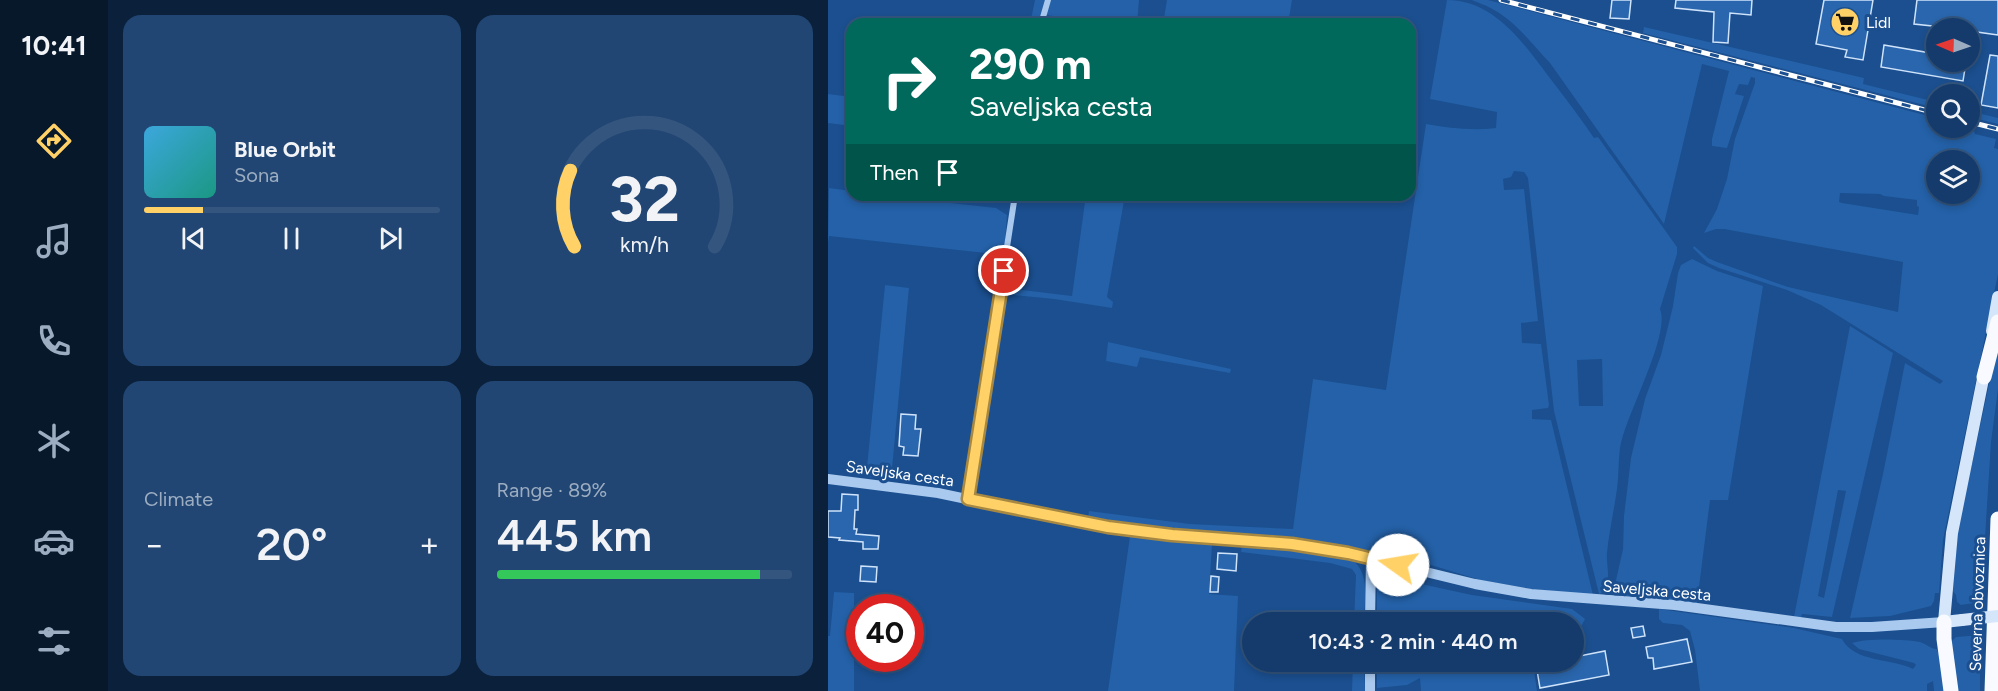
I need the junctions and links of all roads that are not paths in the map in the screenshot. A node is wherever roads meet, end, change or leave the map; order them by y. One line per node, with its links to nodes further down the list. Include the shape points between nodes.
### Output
1 (1048, 0): 2 (street)
2 (1043, 18)
3 (1014, 201): 8 (street, Saveljska cesta)
4 (1998, 297): 6 (main road)
5 (1998, 322): 6 (highway)
6 (1984, 377): 13 (main road, via 1952,533)
7 (828, 479): 8 (street, Saveljska cesta)
8 (968, 499): 10 (street, Saveljska cesta, via 1108,527 1292,544)
9 (1998, 519): 17 (highway, Severna obvoznica)
10 (1371, 558): 11 (street); 13 (street, Saveljska cesta, via 1475,584 1546,595 1675,605 1830,626)
11 (1370, 612)
12 (1998, 616): 13 (main road, bridge)
13 (1944, 622): 16 (highway)
14 (1370, 672): 15 (street)
15 (1370, 691)
16 (1951, 691)
17 (1992, 691)

